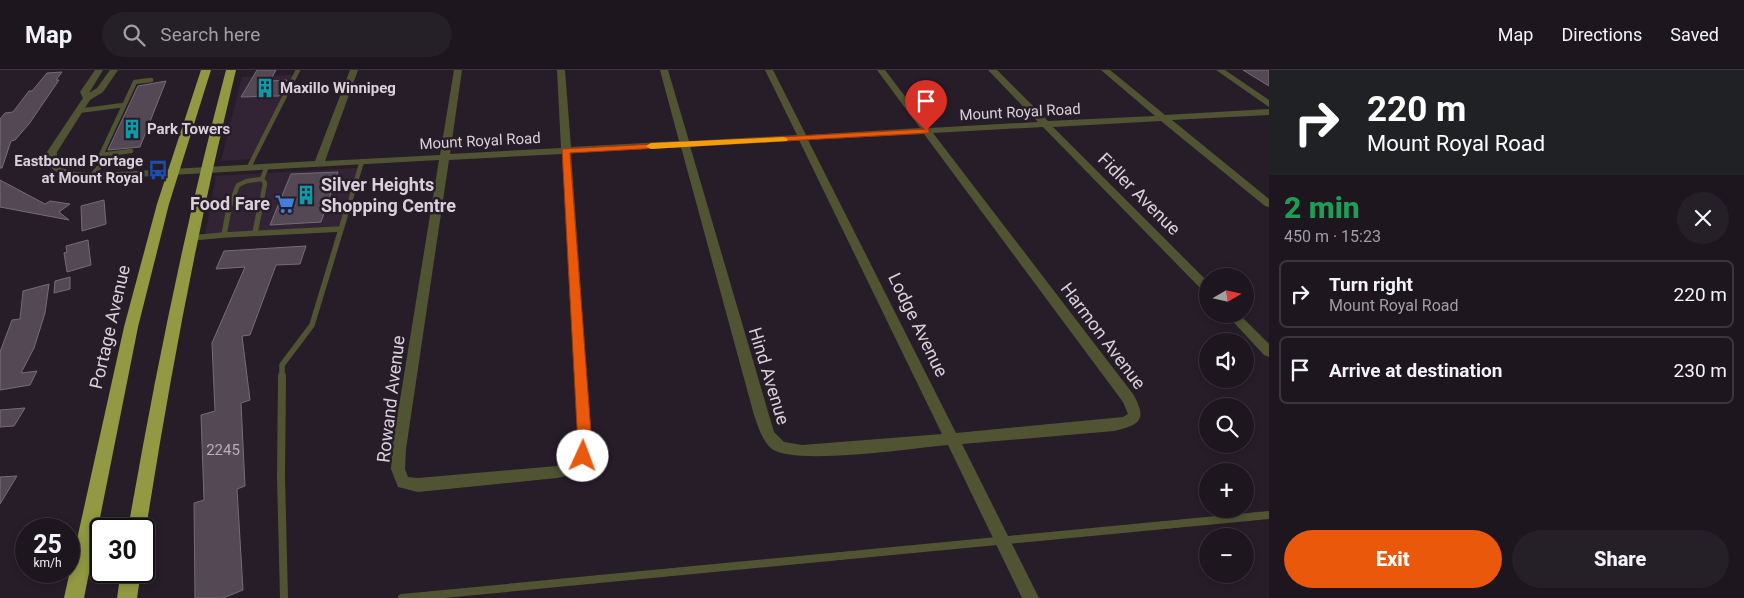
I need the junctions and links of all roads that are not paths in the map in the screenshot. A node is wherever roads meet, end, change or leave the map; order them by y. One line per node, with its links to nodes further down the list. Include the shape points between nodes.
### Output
1 (99, 70): 16 (street, via 84,92)
2 (114, 70): 16 (street, via 100,90)
3 (206, 70): 35 (highway, Portage Avenue)
4 (231, 70): 34 (highway)
5 (298, 70): 33 (lane)
6 (354, 70): 31 (street)
7 (458, 70): 29 (street)
8 (561, 70): 26 (street)
9 (664, 70): 25 (street, Hind Avenue)
10 (769, 70): 24 (street, Lodge Avenue)
11 (881, 70): 23 (street)
12 (992, 70): 22 (street, Fidler Avenue)
13 (1105, 70): 21 (street)
14 (1220, 70): 17 (street)
15 (151, 80): 18 (lane, via 135,82)
16 (88, 98): 19 (street)
17 (1269, 104)
18 (124, 106): 19 (lane); 28 (lane, via 101,155)
19 (78, 111): 36 (street, Mount Royal Road, via 56,144 51,160 60,171)
20 (1269, 112): 21 (street, Mount Royal Road)
21 (1163, 118): 22 (street, Mount Royal Road); 38 (street)
22 (1045, 124): 23 (street, Mount Royal Road); 43 (street, Fidler Avenue)
23 (926, 131): 24 (street, Mount Royal Road); 46 (street, Harmon Avenue, via 1134,408 1135,416 1114,425)
24 (803, 138): 25 (street, Mount Royal Road); 46 (street, Lodge Avenue)
25 (684, 144): 26 (street, Mount Royal Road); 46 (street, Hind Avenue, via 767,435 778,446 791,451 814,452)
26 (565, 150): 29 (street, Mount Royal Road); 29 (street, Rowand Avenue, via 585,446 583,456 569,470 418,485 402,482 398,469 399,449)
27 (131, 151): 28 (lane)
28 (111, 154): 36 (lane)
29 (444, 157): 30 (street, Mount Royal Road)
30 (362, 161): 31 (street, Mount Royal Road); 39 (lane)
31 (319, 164): 32 (street, Mount Royal Road)
32 (267, 166): 33 (street, Mount Royal Road); 37 (lane)
33 (249, 167): 34 (street, Mount Royal Road)
34 (205, 170): 35 (street, Mount Royal Road); 42 (highway)
35 (172, 172): 36 (street, Mount Royal Road); 51 (highway, Portage Avenue, via 129,336)
36 (91, 176)
37 (262, 179): 40 (lane, via 265,183); 41 (lane, via 238,185 233,193)
38 (1269, 204)
39 (341, 229): 40 (lane); 53 (lane, via 312,325 282,365)
40 (255, 234): 41 (lane)
41 (224, 235): 42 (lane)
42 (191, 238): 48 (highway, via 159,393)
43 (1199, 280)
44 (1241, 323): 45 (street)
45 (1269, 352)
46 (952, 439): 49 (street, Lodge Avenue)
47 (1269, 515): 49 (lane)
48 (140, 518)
49 (1003, 541): 54 (lane); 55 (street, Lodge Avenue)
50 (129, 583): 52 (highway)
51 (74, 598)
52 (126, 598)
53 (284, 598)
54 (402, 598)
55 (1031, 598)

